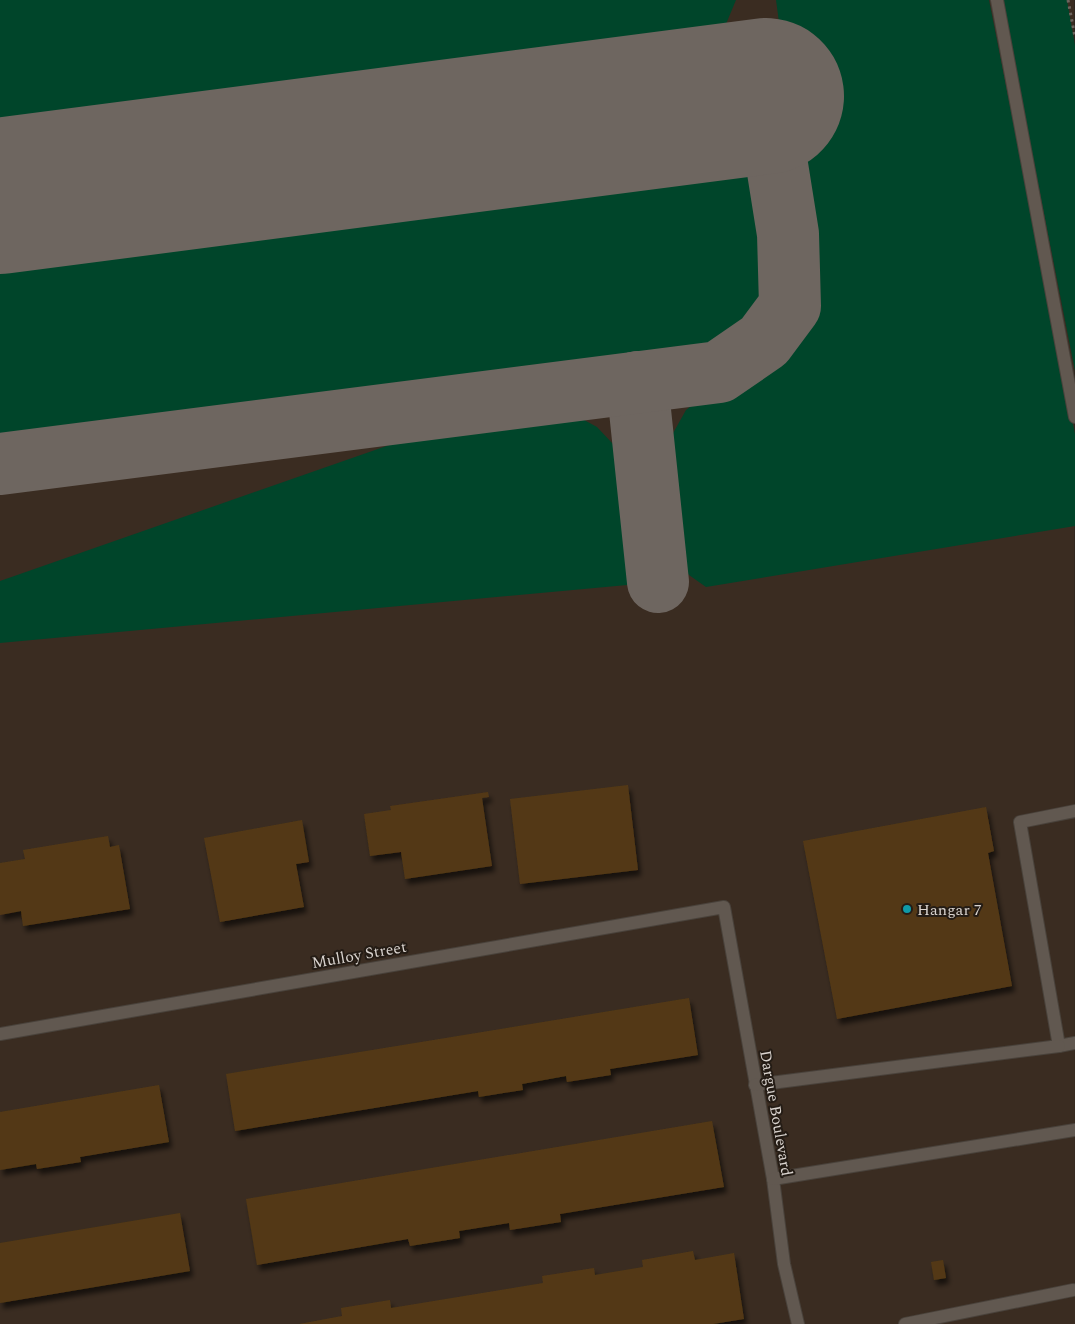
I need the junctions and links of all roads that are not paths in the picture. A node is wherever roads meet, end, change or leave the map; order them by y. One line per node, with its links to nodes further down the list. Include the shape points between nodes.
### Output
1 (997, 0): 2 (street)
2 (1075, 417)
3 (1075, 811): 7 (street, via 1020,822)
4 (724, 907): 5 (street, Mulloy Street); 8 (street, Dargue Boulevard)
5 (0, 1034)
6 (1075, 1043): 7 (street)
7 (1059, 1046): 8 (street)
8 (754, 1085): 10 (street, Dargue Boulevard)
9 (1075, 1130): 10 (street)
10 (773, 1179): 12 (street, Dargue Boulevard, via 784,1264)
11 (1072, 1290): 13 (street)
12 (798, 1324)
13 (905, 1324)

